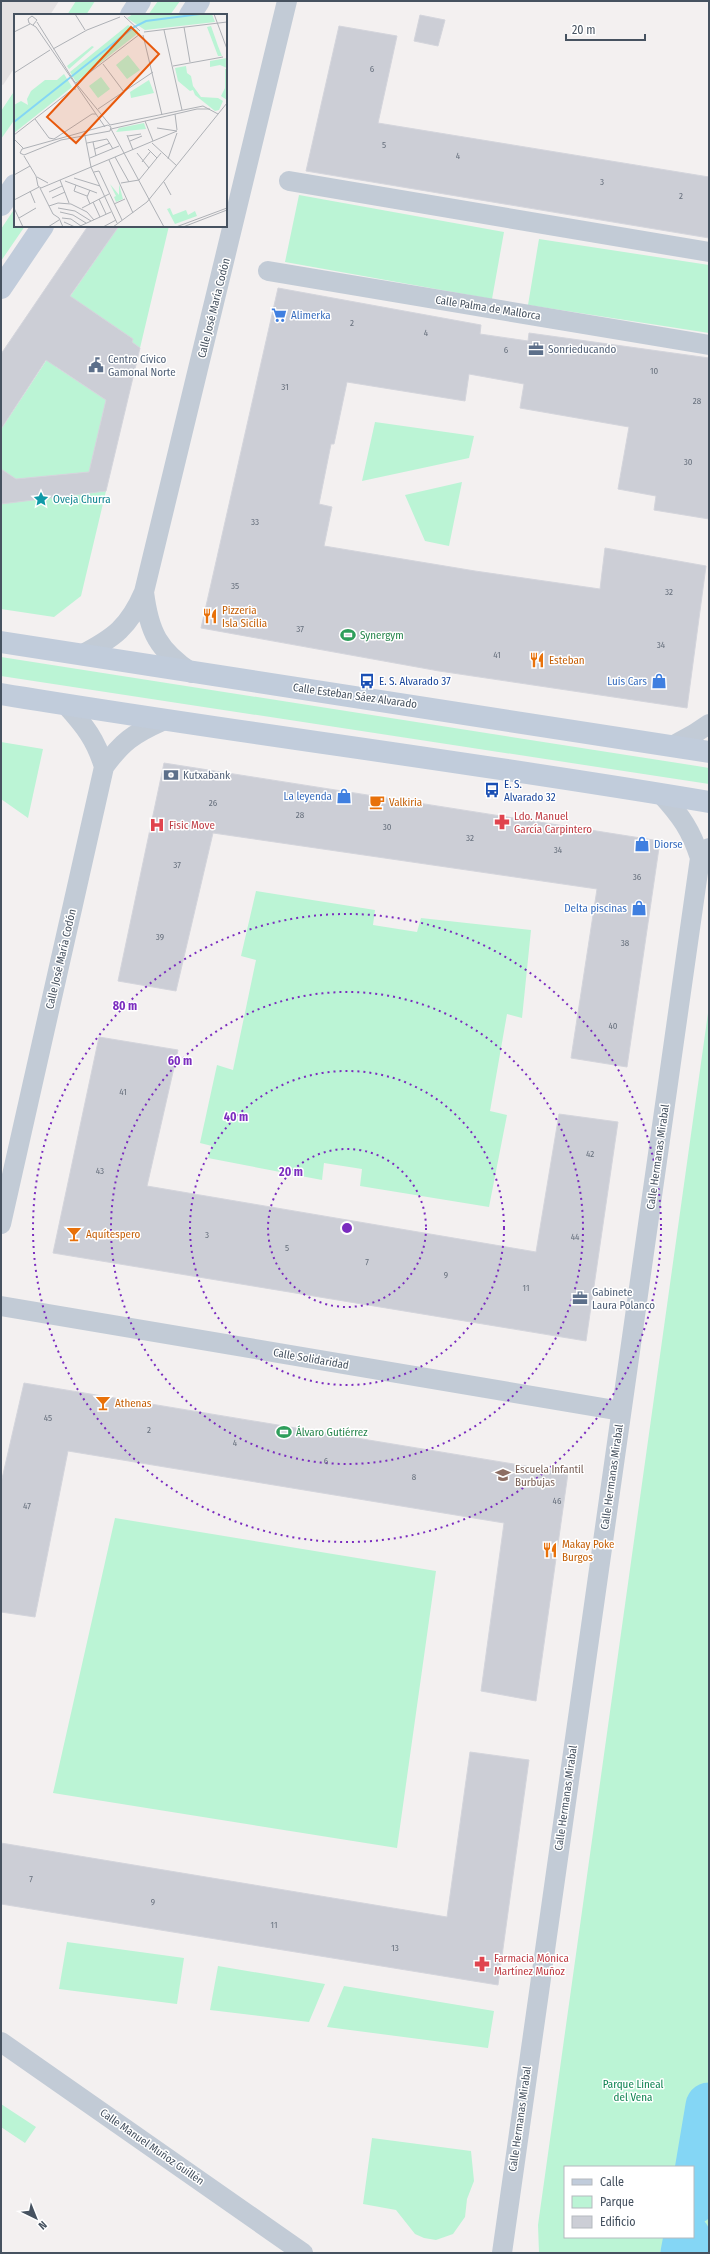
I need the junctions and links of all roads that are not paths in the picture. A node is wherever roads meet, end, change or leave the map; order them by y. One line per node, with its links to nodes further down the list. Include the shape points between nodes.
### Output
1 (140, 1): 5 (main road)
2 (200, 1): 6 (main road)
3 (283, 1): 7 (street, Calle José María Codón)
4 (287, 1): 7 (street, Calle José María Codón)
5 (131, 14)
6 (191, 14)
7 (282, 23): 16 (street, Calle José María Codón)
8 (289, 181): 12 (street)
9 (14, 186): 10 (main road)
10 (1, 205)
11 (42, 227): 14 (main road)
12 (709, 252)
13 (268, 272): 15 (street, Calle Palma de Mallorca)
14 (1, 288)
15 (709, 345)
16 (144, 592): 18 (street, Calle José María Codón, via 128,623 116,635); 19 (street, Calle José María Codón, via 152,630 161,646 175,661)
17 (1, 642): 18 (main road, Calle Esteban Sáez Alvarado)
18 (81, 655): 19 (main road, Calle Esteban Sáez Alvarado)
19 (192, 673): 24 (main road, Calle Esteban Sáez Alvarado)
20 (1, 694): 21 (main road)
21 (66, 705): 22 (main road); 26 (street, via 87,728 99,748)
22 (162, 721): 26 (street, Calle José María Codón, via 140,731 119,746); 27 (main road)
23 (709, 724): 24 (street)
24 (674, 745): 25 (main road, Calle Esteban Sáez Alvarado)
25 (709, 752)
26 (104, 768): 30 (street, Calle José María Codón)
27 (661, 794): 28 (main road); 29 (street, via 686,823)
28 (709, 802)
29 (704, 853): 32 (street, Calle Hermanas Mirabal)
30 (1, 1224)
31 (1, 1306): 32 (street, Calle Solidaridad)
32 (621, 1411): 35 (street, Calle Hermanas Mirabal)
33 (1, 2042): 34 (street, Calle Manuel Muñoz Guillén)
34 (303, 2253)
35 (502, 2253)

